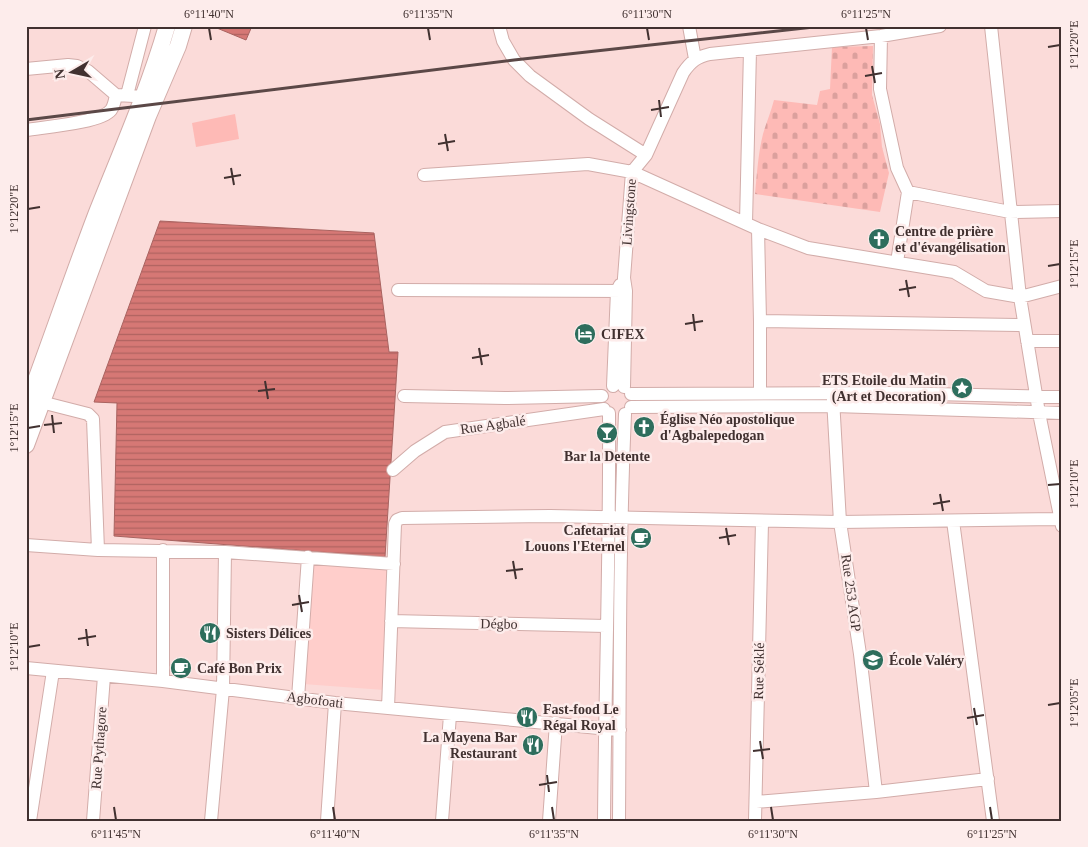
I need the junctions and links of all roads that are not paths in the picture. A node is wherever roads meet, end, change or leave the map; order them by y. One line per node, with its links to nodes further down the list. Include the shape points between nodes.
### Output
1 (145, 26): 12 (street)
2 (167, 26): 13 (main road)
3 (184, 26): 13 (main road, via 178,46)
4 (499, 26): 15 (street, via 514,60 530,76)
5 (689, 26): 10 (street)
6 (940, 26): 8 (street)
7 (990, 26): 20 (street)
8 (881, 36): 9 (street); 18 (street, via 880,89 897,168)
9 (750, 50): 10 (street, via 710,54); 21 (street)
10 (695, 59): 15 (street, Livingstone, via 683,73)
11 (26, 69): 12 (street, via 77,66)
12 (122, 95): 13 (street); 14 (street, via 105,116)
13 (150, 97): 37 (main road, via 128,132 88,236)
14 (26, 130)
15 (646, 155): 16 (street, Livingstone)
16 (632, 172): 17 (street, via 588,164); 21 (street); 25 (street, Livingstone)
17 (424, 175)
18 (908, 192): 20 (street); 22 (street)
19 (1062, 211): 20 (street)
20 (1010, 212): 26 (street)
21 (752, 226): 22 (street, via 808,248); 27 (street)
22 (897, 262): 26 (street, via 954,272 986,291)
23 (1062, 286): 26 (street)
24 (398, 290): 25 (street)
25 (622, 291): 31 (street, Livingstone)
26 (1020, 297): 28 (street)
27 (760, 321): 28 (street); 32 (street)
28 (1024, 325): 29 (street)
29 (1028, 341): 30 (street); 35 (street)
30 (1062, 341)
31 (623, 389): 32 (street); 38 (street, via 608,388); 40 (street, via 632,401)
32 (760, 393): 33 (street)
33 (832, 393): 35 (street); 39 (street, Rue 253 AGP)
34 (404, 396): 38 (street, Rue Agbalé, via 504,398)
35 (1037, 397): 36 (street); 41 (street)
36 (1062, 397)
37 (32, 403): 43 (main road); 51 (street, via 88,414 94,419)
38 (605, 406): 40 (street, via 614,415); 44 (street, Rue Agbalé, via 445,432 414,451); 45 (street)
39 (834, 406): 40 (street); 41 (street); 48 (street, Rue 253 AGP)
40 (628, 411): 45 (street)
41 (1039, 413): 42 (street); 49 (street)
42 (1062, 413)
43 (26, 445)
44 (393, 470)
45 (615, 517): 47 (street); 55 (street, via 402,518 394,524); 57 (street); 69 (street)
46 (953, 521): 48 (street); 49 (street); 70 (street)
47 (762, 522): 48 (street); 72 (street, Rue Séklé)
48 (840, 522): 71 (street, Rue 253 AGP)
49 (1061, 523)
50 (26, 545): 51 (street)
51 (98, 550): 52 (street)
52 (163, 550): 53 (street); 61 (street)
53 (225, 552): 54 (street); 62 (street)
54 (308, 558): 55 (street); 63 (street)
55 (394, 564): 56 (street)
56 (391, 621): 57 (street, Dégbo); 65 (street)
57 (606, 626): 68 (street)
58 (26, 668): 59 (street, Agbofoati)
59 (53, 671): 60 (street, Agbofoati); 73 (street)
60 (104, 676): 61 (street, Agbofoati); 74 (street, Rue Pythagore)
61 (163, 682): 62 (street, Agbofoati)
62 (223, 689): 63 (street, Agbofoati); 75 (street)
63 (298, 698): 64 (street, Agbofoati)
64 (335, 703): 65 (street, Agbofoati); 76 (street)
65 (388, 708): 66 (street, Agbofoati)
66 (450, 715): 67 (street, Agbofoati); 77 (street)
67 (556, 723): 68 (street, Agbofoati); 78 (street)
68 (604, 728): 69 (street, Agbofoati); 79 (street)
69 (620, 730): 80 (street)
70 (988, 779): 71 (street); 82 (street)
71 (876, 792): 72 (street)
72 (756, 802): 81 (street, Rue Séklé)
73 (30, 821)
74 (93, 821)
75 (211, 821)
76 (327, 821)
77 (442, 821)
78 (549, 821)
79 (604, 821)
80 (619, 821)
81 (755, 821)
82 (993, 821)

